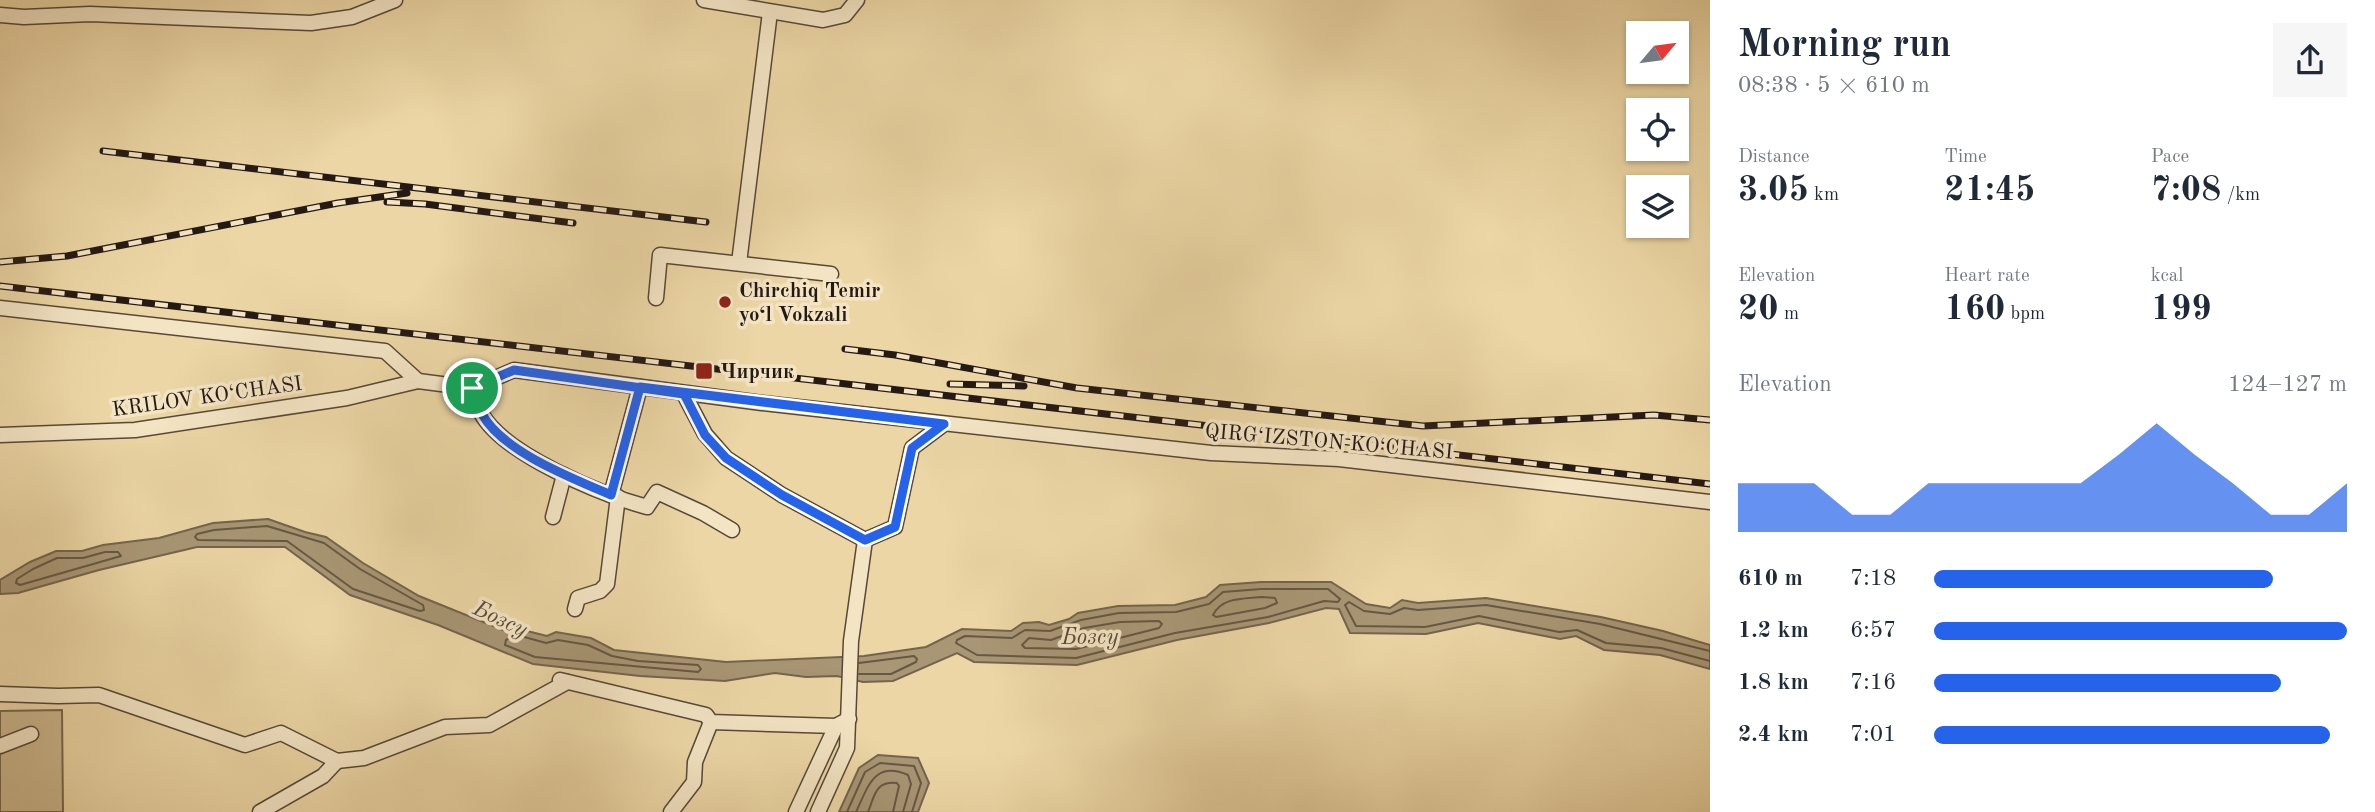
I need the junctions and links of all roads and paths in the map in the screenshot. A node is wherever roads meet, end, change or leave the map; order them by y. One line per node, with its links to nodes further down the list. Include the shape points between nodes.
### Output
1 (395, 0): 5 (street, via 352,17 311,23)
2 (704, 0): 4 (street)
3 (854, 5): 4 (street, via 838,18 823,20)
4 (770, 12): 6 (street)
5 (0, 15)
6 (739, 263): 7 (street); 8 (street, via 660,255)
7 (831, 274)
8 (656, 298)
9 (0, 308): 10 (street, via 385,351)
10 (418, 381): 12 (street); 15 (street, KRILOV KO‘CHASI, via 347,398 135,430)
11 (640, 387): 12 (street, QIRG‘IZSTON KO‘CHASI, via 514,370); 13 (street, QIRG‘IZSTON KO‘CHASI); 17 (street)
12 (472, 388): 16 (street, via 482,415 513,447)
13 (684, 394): 14 (street, QIRG‘IZSTON KO‘CHASI); 21 (street, via 705,435 726,458)
14 (944, 424): 18 (street, QIRG‘IZSTON KO‘CHASI, via 1211,453 1339,459); 21 (street, via 912,448 895,527)
15 (0, 435)
16 (564, 475): 17 (street); 19 (street)
17 (614, 496): 20 (street, via 647,507 657,492); 22 (street, via 607,584 578,598)
18 (1710, 502)
19 (553, 517)
20 (732, 530)
21 (865, 540): 25 (street, via 851,641 851,687)
22 (575, 609)
23 (0, 694): 28 (street, via 99,695 246,745 281,733)
24 (711, 722): 25 (street); 28 (street, via 706,715 564,681 489,725 445,727 364,758); 30 (street, via 695,762 694,782)
25 (843, 723): 31 (street); 32 (street, via 847,748)
26 (32, 734): 27 (street)
27 (0, 746)
28 (337, 761): 29 (street, via 323,776)
29 (260, 812)
30 (671, 812)
31 (796, 812)
32 (818, 812)

